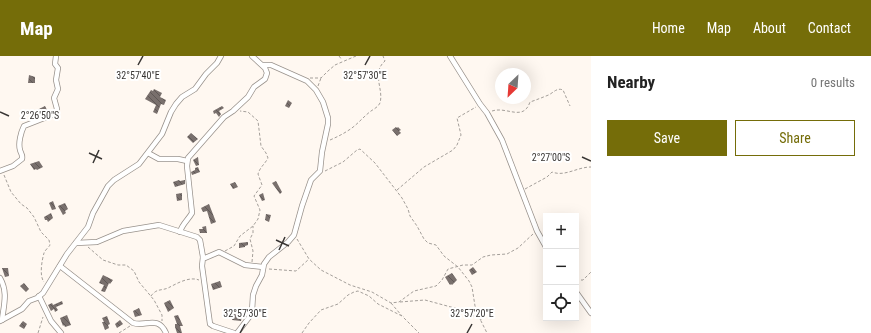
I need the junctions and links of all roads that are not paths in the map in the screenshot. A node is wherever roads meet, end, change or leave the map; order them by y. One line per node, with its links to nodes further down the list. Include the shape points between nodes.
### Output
1 (56, 56): 8 (street, via 56,111 24,126 20,148 23,158 18,164)
2 (221, 56): 6 (street, via 195,89 176,104 162,134)
3 (252, 56): 5 (street)
4 (450, 56): 10 (street, via 502,140)
5 (263, 65): 7 (street, via 267,71 265,80 254,87 241,104 224,117); 14 (street, via 271,65 308,81 323,102 328,118 320,171 310,184 294,235 269,257)
6 (148, 153): 7 (street, via 159,159); 11 (street, via 139,164 108,186)
7 (187, 161): 9 (street, via 192,213)
8 (1, 171)
9 (180, 232): 11 (street, via 164,226 148,226 119,232 101,241); 12 (street, via 200,240)
10 (543, 242)
11 (79, 244): 13 (street)
12 (203, 257): 14 (street, via 221,253 245,265); 22 (street, via 210,324)
13 (60, 266): 16 (street); 21 (street, via 128,320 136,324 154,322 161,325)
14 (263, 267): 23 (street, via 262,276 256,286 252,311)
15 (0, 278): 19 (street, via 6,294)
16 (40, 296): 19 (street); 20 (street, via 46,313)
17 (579, 296): 18 (street)
18 (591, 313)
19 (1, 320)
20 (60, 333)
21 (166, 333)
22 (234, 333)
23 (237, 333)

